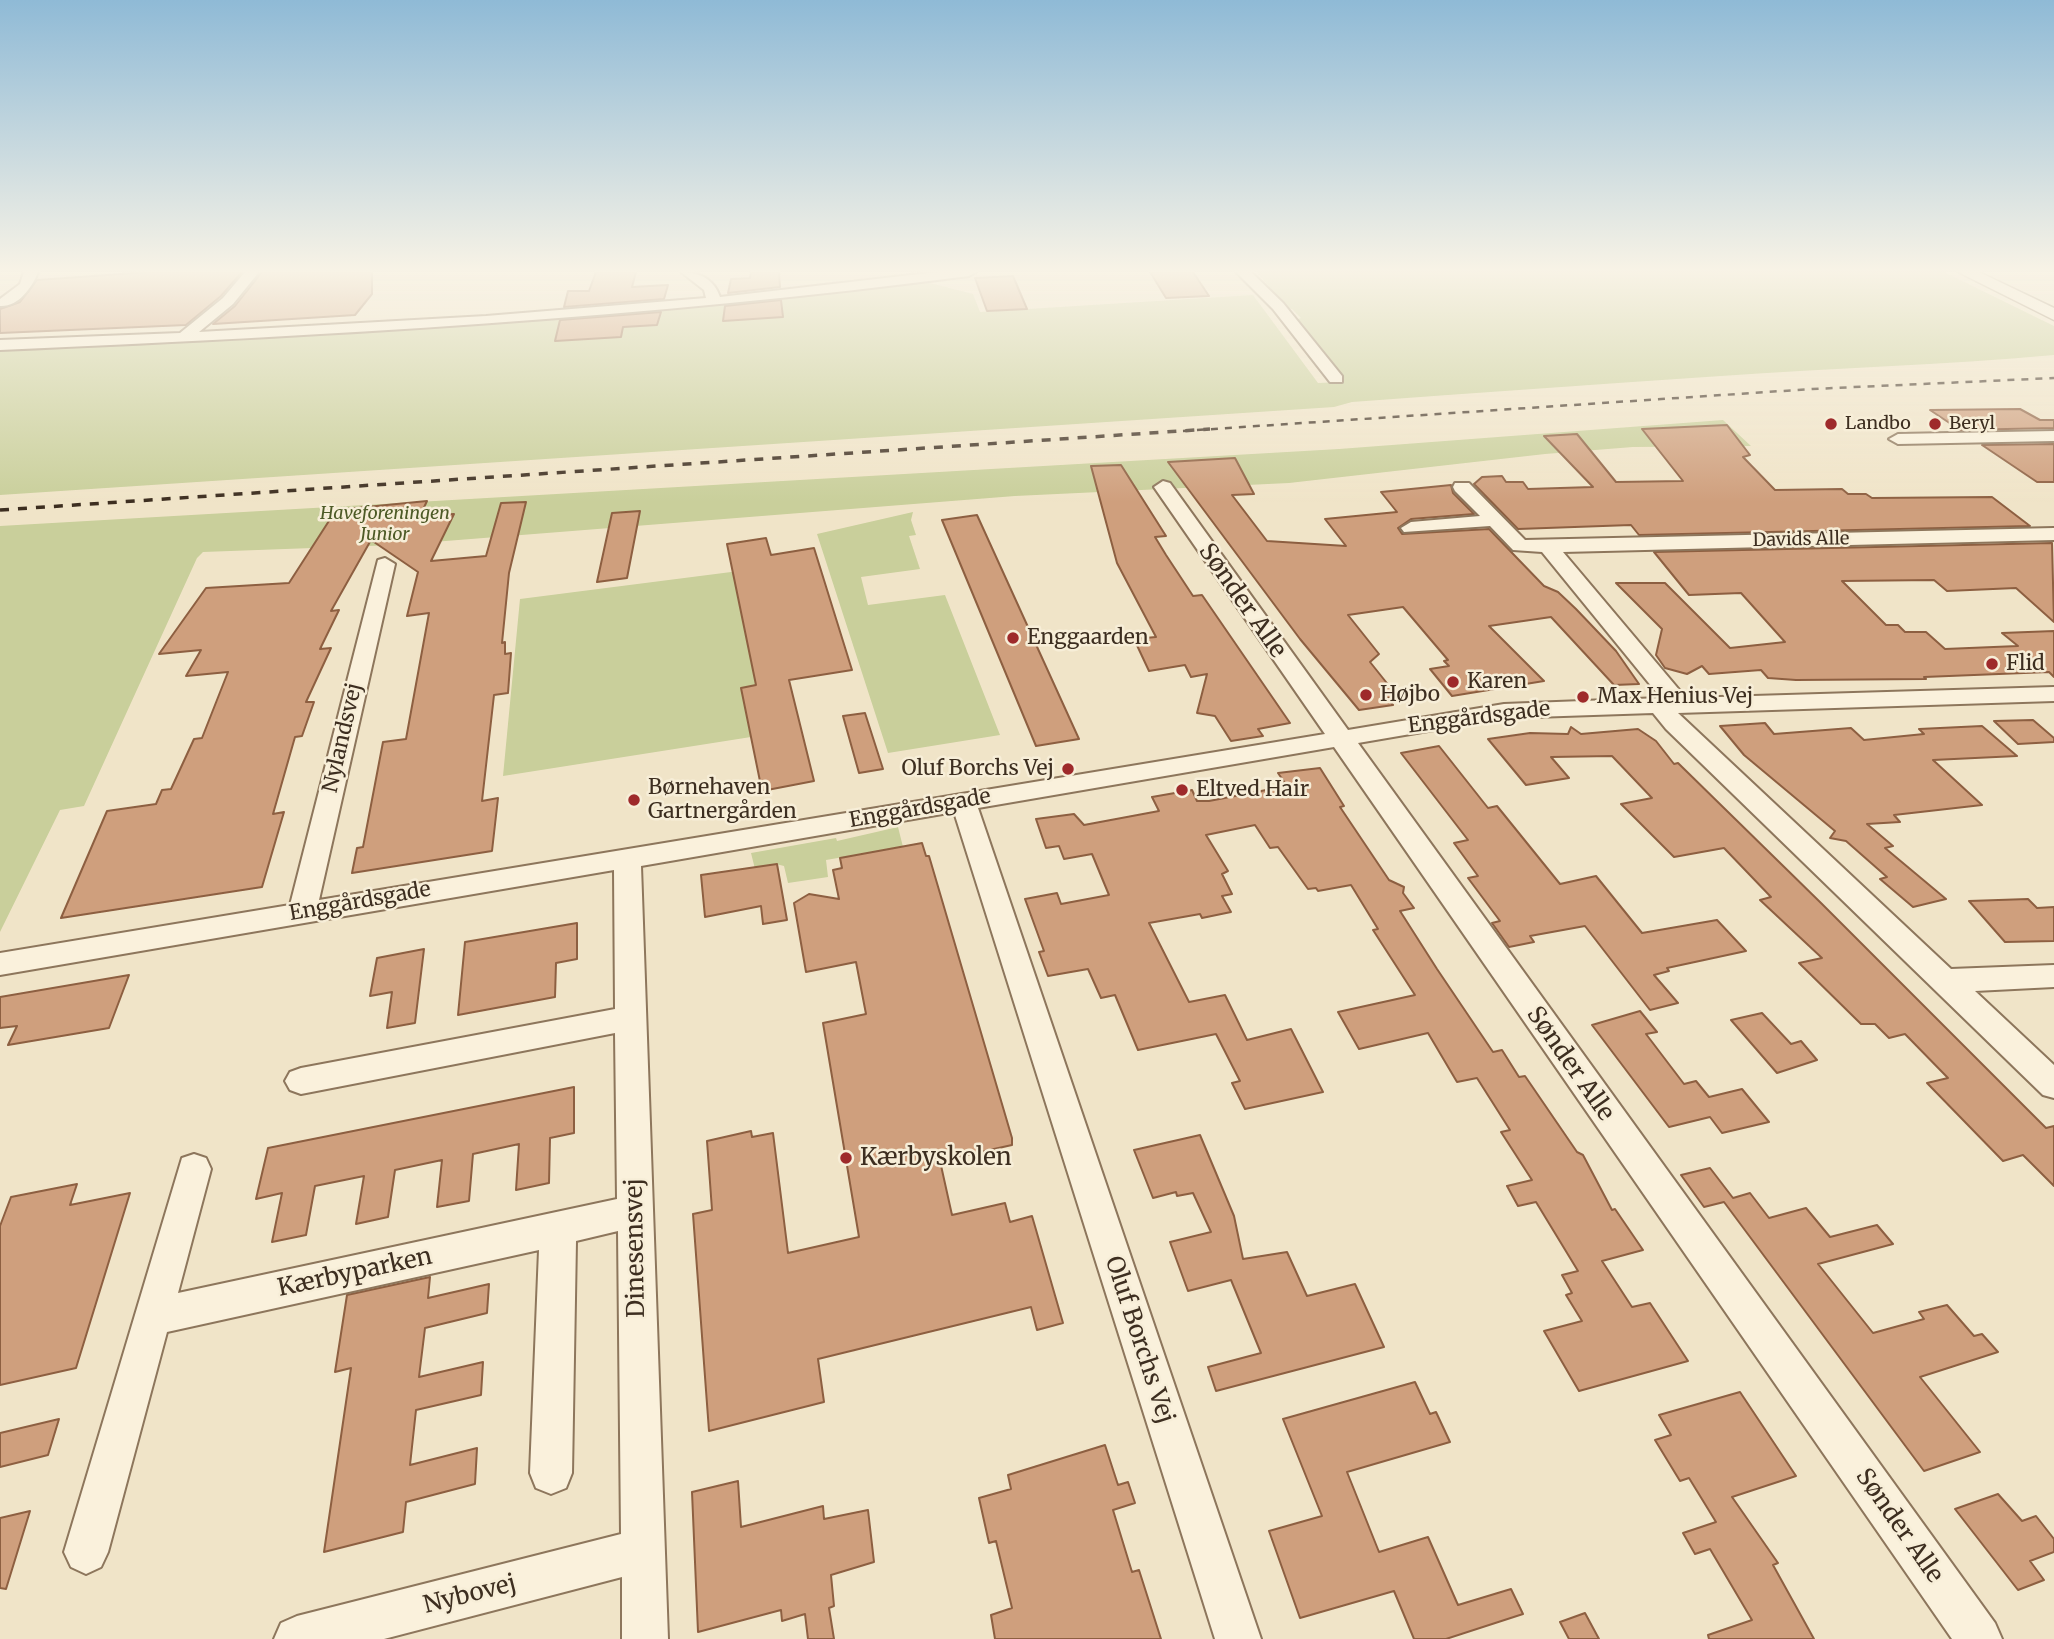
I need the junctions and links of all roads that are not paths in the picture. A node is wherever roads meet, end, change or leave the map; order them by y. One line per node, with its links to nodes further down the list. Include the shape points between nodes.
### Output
1 (1312, 348): 2 (street)
2 (1336, 379)
3 (2054, 436): 4 (street)
4 (1898, 439)
5 (1163, 487): 14 (street, Sønder Alle)
6 (1462, 487): 7 (street, Davids Alle)
7 (1496, 520): 8 (street); 10 (street, Davids Alle, via 1520,546)
8 (1411, 528)
9 (2054, 534): 10 (street, Davids Alle)
10 (1548, 546): 13 (street)
11 (385, 564): 17 (street, Nylandsvej)
12 (2054, 694): 13 (street, Enggårdsgade)
13 (1669, 705): 14 (street, Enggårdsgade, via 1504,711); 20 (street, via 1674,724)
14 (1338, 738): 15 (street, Enggårdsgade); 34 (street, Sønder Alle)
15 (963, 801): 16 (street, Enggårdsgade); 33 (street, Oluf Borchs Vej)
16 (627, 857): 17 (street, Enggårdsgade); 21 (street, Dinesensvej)
17 (302, 912): 18 (street, Enggårdsgade)
18 (0, 964)
19 (2054, 976): 20 (street)
20 (1944, 981): 23 (street)
21 (631, 1017): 22 (street); 25 (street, Dinesensvej)
22 (302, 1081)
23 (2054, 1085)
24 (194, 1169): 27 (street)
25 (635, 1211): 26 (street, Kærbyparken); 29 (street, Dinesensvej)
26 (558, 1229): 27 (street, Kærbyparken); 28 (street)
27 (152, 1318): 30 (street)
28 (551, 1473)
29 (643, 1550): 31 (street, Nybovej); 32 (street, Dinesensvej)
30 (86, 1552)
31 (297, 1639)
32 (645, 1639)
33 (1238, 1639)
34 (1979, 1639)

